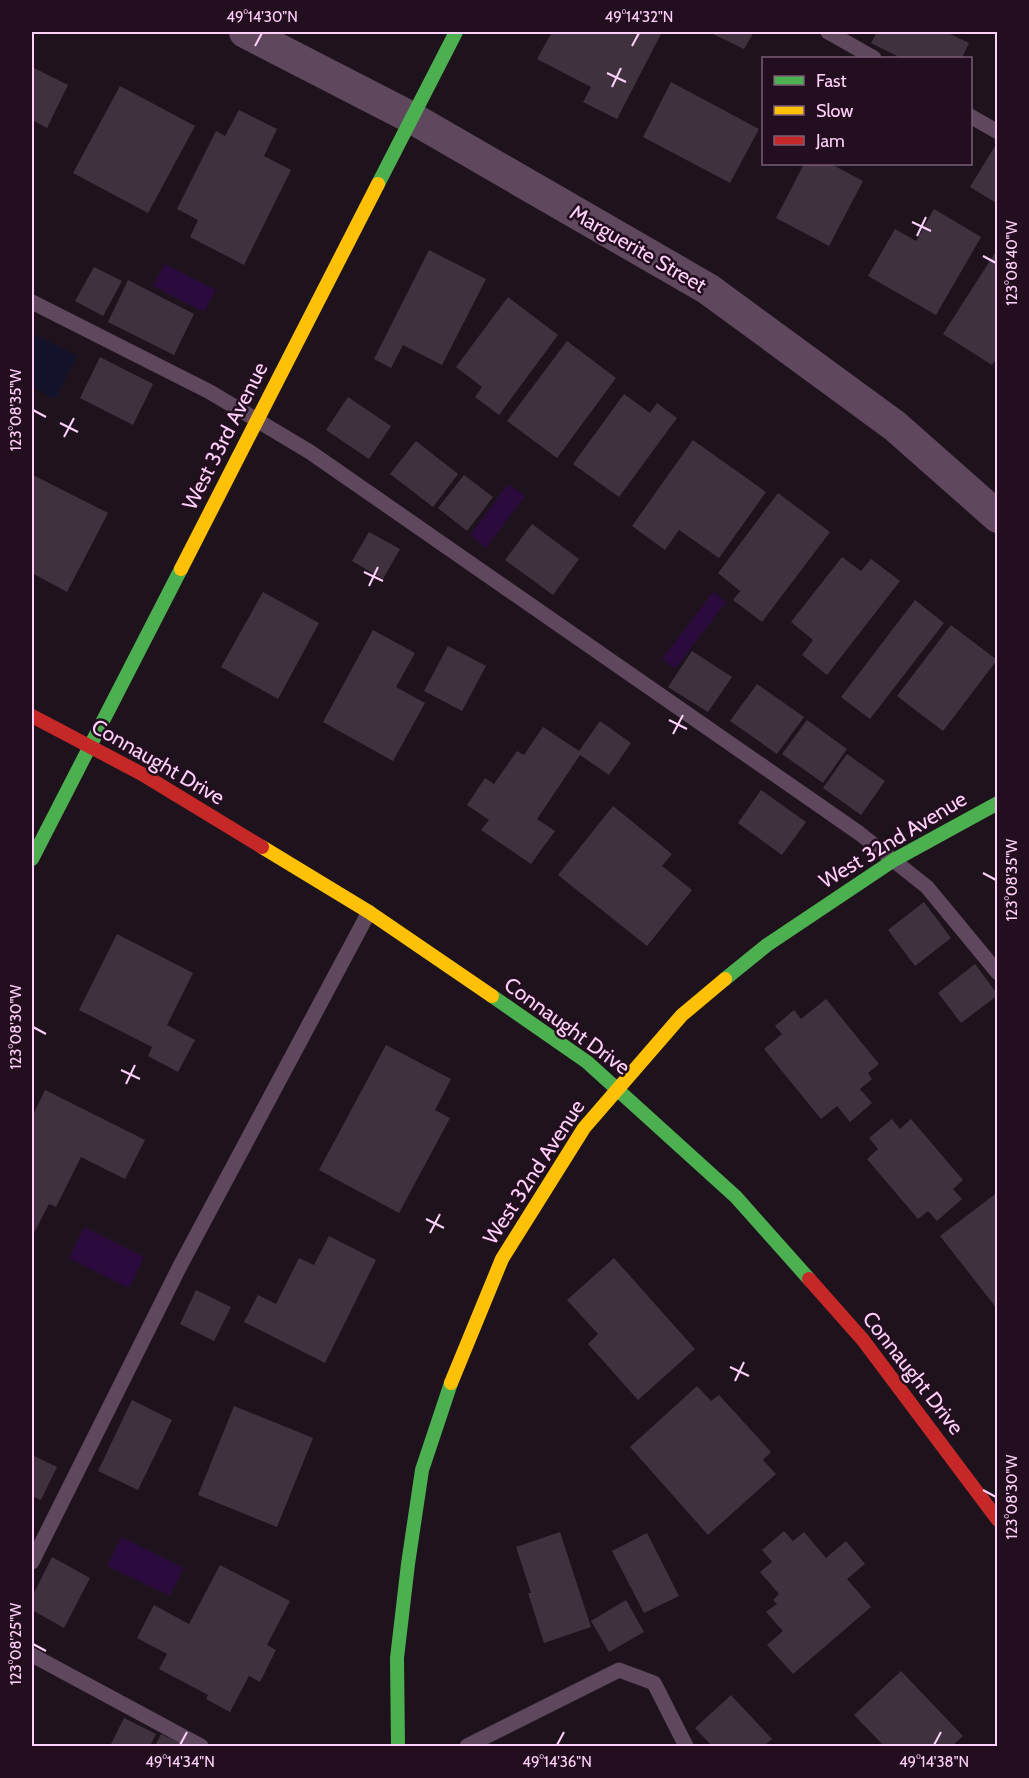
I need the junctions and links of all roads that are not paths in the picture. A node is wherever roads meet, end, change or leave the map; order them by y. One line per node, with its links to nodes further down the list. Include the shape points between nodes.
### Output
1 (245, 32): 6 (street, Marguerite Street)
2 (456, 32): 6 (street, West 33rd Avenue)
3 (828, 32): 4 (lane)
4 (872, 57)
5 (972, 117): 7 (lane)
6 (412, 118): 9 (street, West 33rd Avenue); 10 (street, Marguerite Street, via 708,289 895,426)
7 (998, 132)
8 (32, 302): 9 (lane)
9 (257, 420): 12 (street, West 33rd Avenue); 15 (lane, via 320,459)
10 (998, 517)
11 (32, 716): 12 (street, Connaught Drive)
12 (89, 746): 14 (street, West 33rd Avenue); 16 (street, Connaught Drive)
13 (998, 802): 15 (street, West 32nd Avenue)
14 (32, 859)
15 (894, 860): 17 (lane, via 927,887); 18 (street, West 32nd Avenue, via 767,945 682,1015)
16 (369, 912): 18 (street, Connaught Drive, via 582,1058); 20 (lane, via 180,1266)
17 (998, 973)
18 (617, 1089): 19 (street, Connaught Drive, via 736,1197 863,1340); 23 (street, West 32nd Avenue, via 584,1128 502,1259 455,1372 422,1470 397,1658)
19 (998, 1520)
20 (32, 1562)
21 (32, 1655): 22 (lane)
22 (201, 1746)
23 (398, 1746)
24 (467, 1746): 25 (lane, via 619,1670 654,1683)
25 (686, 1746)

